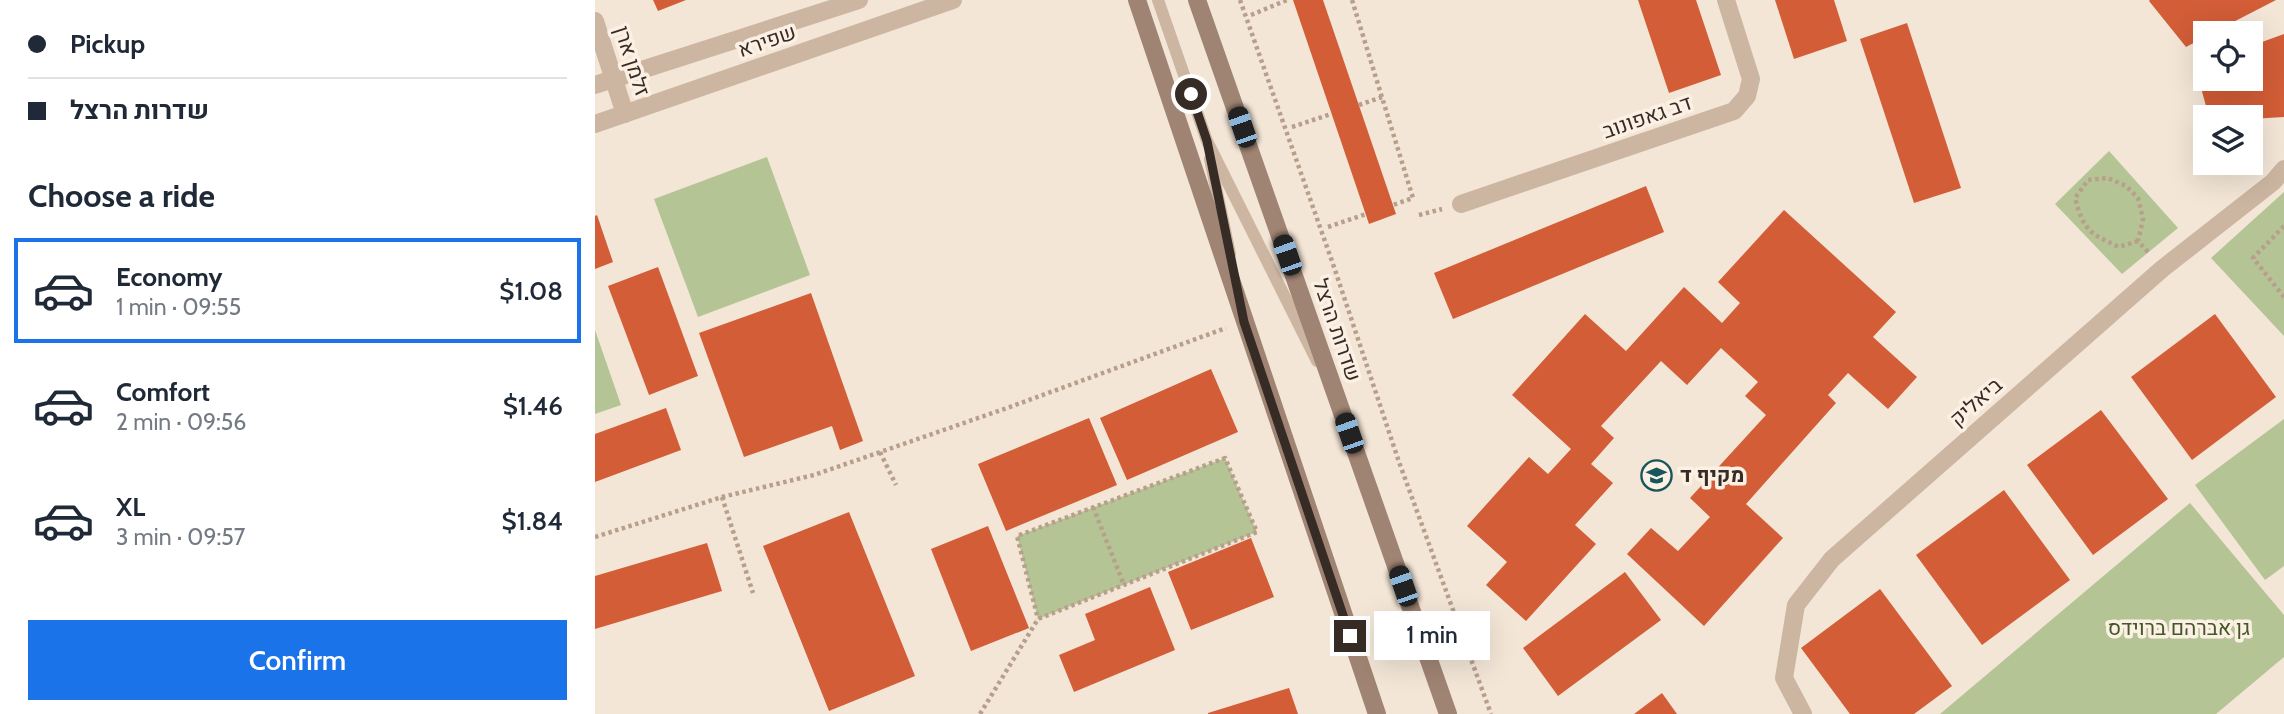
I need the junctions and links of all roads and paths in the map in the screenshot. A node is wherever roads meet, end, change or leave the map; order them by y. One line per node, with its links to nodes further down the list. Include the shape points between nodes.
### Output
1 (859, 0): 12 (street, שפירא)
2 (953, 0): 16 (street, שפירא)
3 (1137, 0): 30 (main road)
4 (1158, 0): 20 (lane)
5 (1197, 0): 31 (main road, שדרות הרצל)
6 (1240, 0): 43 (path)
7 (1287, 0): 10 (path)
8 (1352, 0): 14 (path)
9 (1726, 0): 22 (street, דב גאפונוב, via 1751,79 1747,96 1734,111)
10 (1251, 15)
11 (595, 21): 12 (street, זלמן ארן)
12 (615, 78): 13 (street, שפירא); 16 (street, זלמן ארן)
13 (595, 85)
14 (1382, 97): 15 (path); 23 (path, via 1413,198)
15 (1359, 105)
16 (625, 114): 18 (street, שפירא)
17 (1332, 114): 19 (path)
18 (595, 124)
19 (1292, 127)
20 (1207, 141): 30 (lane); 31 (lane)
21 (2284, 169): 28 (street, ביאליק)
22 (1461, 204)
23 (1393, 205)
24 (1366, 214): 26 (path)
25 (2284, 226): 29 (path, via 2253,258)
26 (1328, 227)
27 (2138, 241): 27 (path, via 2143,219 2138,198 2108,178 2088,180 2075,198 2091,234 2119,247); 28 (path)
28 (2162, 269): 44 (street, ביאליק, via 1832,559 1796,605 1784,678)
29 (2284, 297)
30 (1244, 322): 32 (path); 41 (main road)
31 (1340, 408): 42 (main road, שדרות הרצל)
32 (880, 452): 33 (path); 34 (path, via 814,475)
33 (896, 485)
34 (722, 496): 36 (path); 38 (path)
35 (1093, 507): 37 (path); 37 (path, via 1225,458 1258,532); 39 (path, via 1017,536)
36 (595, 537)
37 (1124, 585): 39 (path)
38 (753, 593)
39 (1038, 620): 40 (path)
40 (980, 714)
41 (1377, 714)
42 (1448, 714)
43 (1491, 714)
44 (1803, 714)

